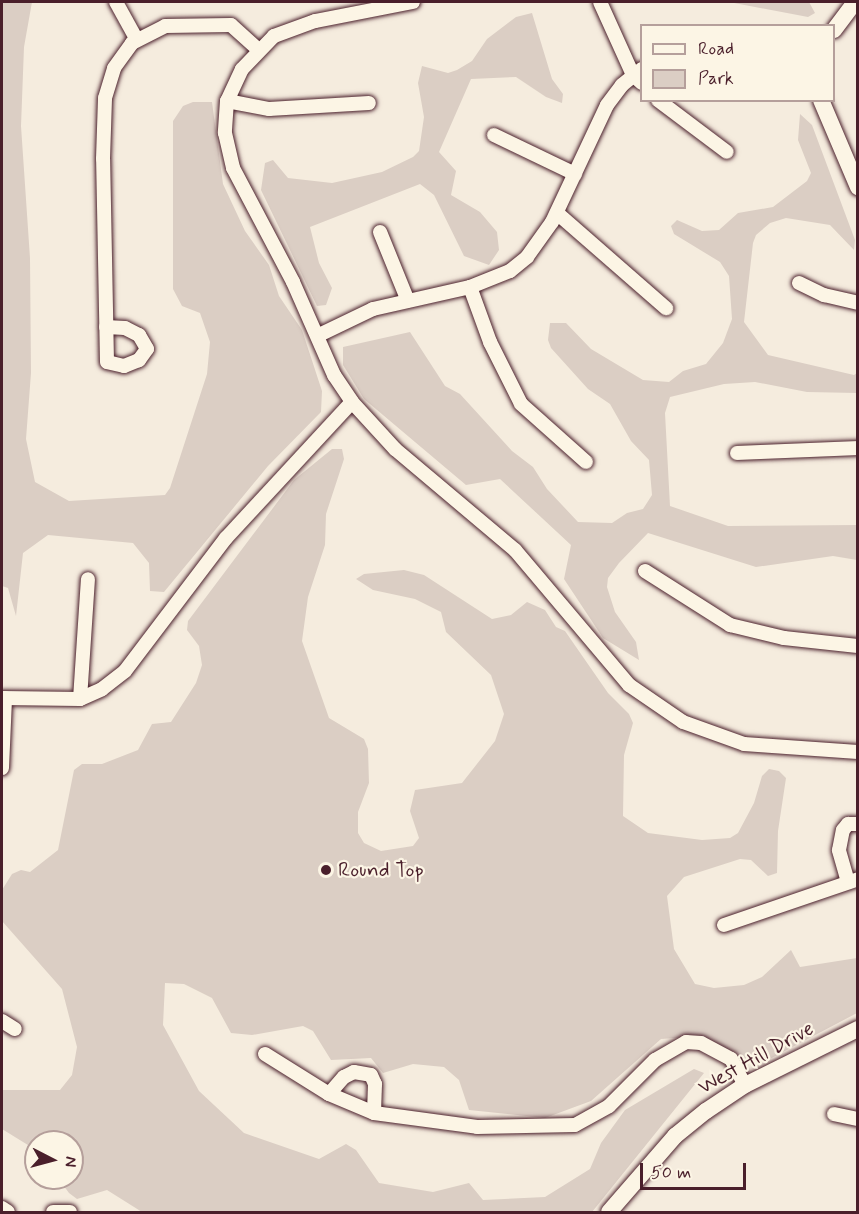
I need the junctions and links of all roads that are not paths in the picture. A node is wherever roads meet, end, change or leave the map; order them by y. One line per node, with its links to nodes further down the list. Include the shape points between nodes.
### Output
1 (116, 2): 7 (street)
2 (414, 2): 5 (street)
3 (600, 2): 9 (street)
4 (855, 2): 6 (street)
5 (349, 7): 8 (street, via 289,28)
6 (835, 29)
7 (137, 40): 8 (street, via 165,26 217,22 231,25); 25 (street, via 114,68 105,98)
8 (258, 49): 10 (street, via 242,69)
9 (639, 76): 16 (street, via 607,105)
10 (227, 101): 13 (street, via 269,109); 26 (street, via 225,133 233,168)
11 (661, 102): 15 (street)
12 (822, 102): 17 (street)
13 (369, 103)
14 (494, 135): 16 (street)
15 (727, 152)
16 (575, 174): 18 (street)
17 (858, 187)
18 (556, 213): 21 (street, via 518,264); 24 (street)
19 (380, 232): 22 (street)
20 (799, 284): 23 (street, via 824,296)
21 (470, 287): 22 (street); 30 (street, via 490,342 521,404)
22 (408, 301): 26 (street, via 373,309)
23 (858, 303)
24 (666, 308)
25 (106, 327)
26 (319, 335): 27 (street, via 334,375)
27 (352, 402): 35 (street, via 226,538 125,671 102,689); 36 (street, via 395,448 515,550 584,636 630,685 683,722 744,744)
28 (858, 448): 29 (street)
29 (737, 453)
30 (586, 462)
31 (645, 571): 33 (street, via 730,625 784,638)
32 (88, 579): 35 (street)
33 (858, 646)
34 (3, 698): 35 (street); 37 (street)
35 (80, 699)
36 (858, 752)
37 (2, 768)
38 (858, 825): 39 (street, via 848,824 843,830 840,850)
39 (853, 880): 40 (street)
40 (724, 925)
41 (2, 1022): 42 (street)
42 (15, 1029)
43 (858, 1029): 45 (street, West Hill Drive)
44 (265, 1054): 46 (street)
45 (745, 1085): 47 (street, via 731,1059 701,1043 686,1042 655,1060 609,1106 575,1125 477,1127); 54 (street, West Hill Drive, via 675,1136)
46 (329, 1094): 47 (street); 47 (street, via 354,1072 371,1076 375,1084)
47 (374, 1113)
48 (834, 1113): 49 (street)
49 (858, 1119)
50 (2, 1208): 51 (street)
51 (8, 1212)
52 (53, 1212): 53 (street)
53 (69, 1212)
54 (609, 1212)

